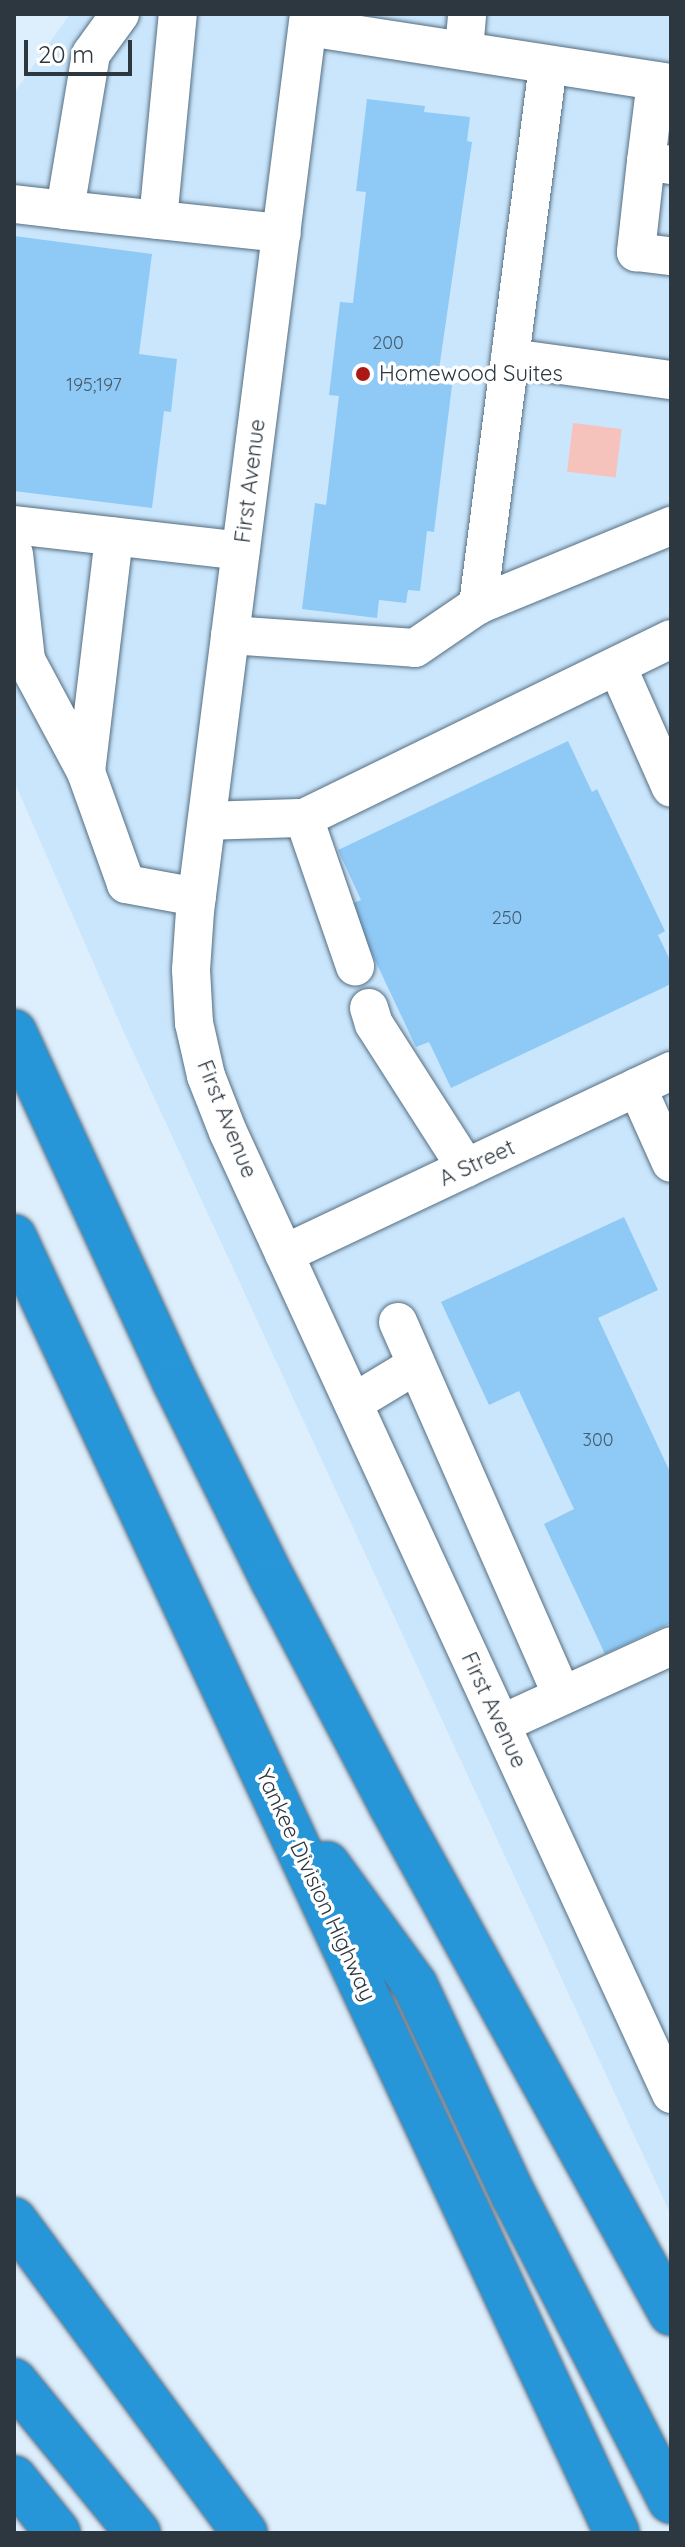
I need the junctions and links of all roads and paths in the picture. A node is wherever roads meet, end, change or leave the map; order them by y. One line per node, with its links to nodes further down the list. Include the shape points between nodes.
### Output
1 (120, 14): 9 (street, via 91,54)
2 (178, 14): 10 (street)
3 (309, 21): 4 (street); 11 (street, First Avenue)
4 (465, 32): 5 (street)
5 (548, 65): 6 (street); 13 (street)
6 (664, 82): 7 (street)
7 (658, 163): 12 (street, via 636,252)
8 (14, 204): 9 (street)
9 (65, 210): 10 (street)
10 (158, 220): 11 (street)
11 (282, 233): 18 (street, First Avenue)
12 (671, 256)
13 (510, 358): 14 (street); 20 (street)
14 (671, 380)
15 (14, 525): 17 (street)
16 (671, 526): 20 (street)
17 (114, 537): 18 (street); 24 (street)
18 (241, 551): 21 (street, First Avenue)
19 (14, 554): 24 (street, via 26,660)
20 (478, 605): 21 (street, via 415,648)
21 (230, 635): 27 (street, First Avenue)
22 (671, 639): 23 (street)
23 (617, 666): 25 (street); 26 (street)
24 (86, 772): 28 (street, via 126,884)
25 (671, 788)
26 (304, 818): 27 (street); 29 (street)
27 (207, 821): 28 (street, First Avenue)
28 (197, 897): 37 (street, First Avenue, via 191,970 199,1049 215,1103)
29 (355, 966)
30 (369, 1008): 35 (street, via 374,1024)
31 (14, 1032): 48 (highway, via 175,1382 281,1595)
32 (671, 1071): 33 (street, A Street)
33 (637, 1087): 34 (street); 35 (street, A Street)
34 (671, 1163)
35 (466, 1168): 37 (street, A Street)
36 (14, 1237): 44 (highway, Yankee Division Highway)
37 (284, 1254): 40 (street, First Avenue)
38 (398, 1322): 39 (street)
39 (416, 1365): 40 (street); 42 (street)
40 (353, 1403): 43 (street, First Avenue)
41 (671, 1646): 42 (street)
42 (562, 1696): 43 (street)
43 (501, 1724): 45 (street, First Avenue)
44 (269, 1785): 51 (highway, via 415,1985 514,2196); 55 (highway, Yankee Division Highway)
45 (662, 2048): 46 (street, First Avenue)
46 (671, 2094)
47 (14, 2220): 54 (highway)
48 (671, 2313)
49 (14, 2381): 53 (highway)
50 (14, 2478): 52 (highway)
51 (671, 2501)
52 (58, 2533)
53 (138, 2533)
54 (245, 2533)
55 (617, 2533)

